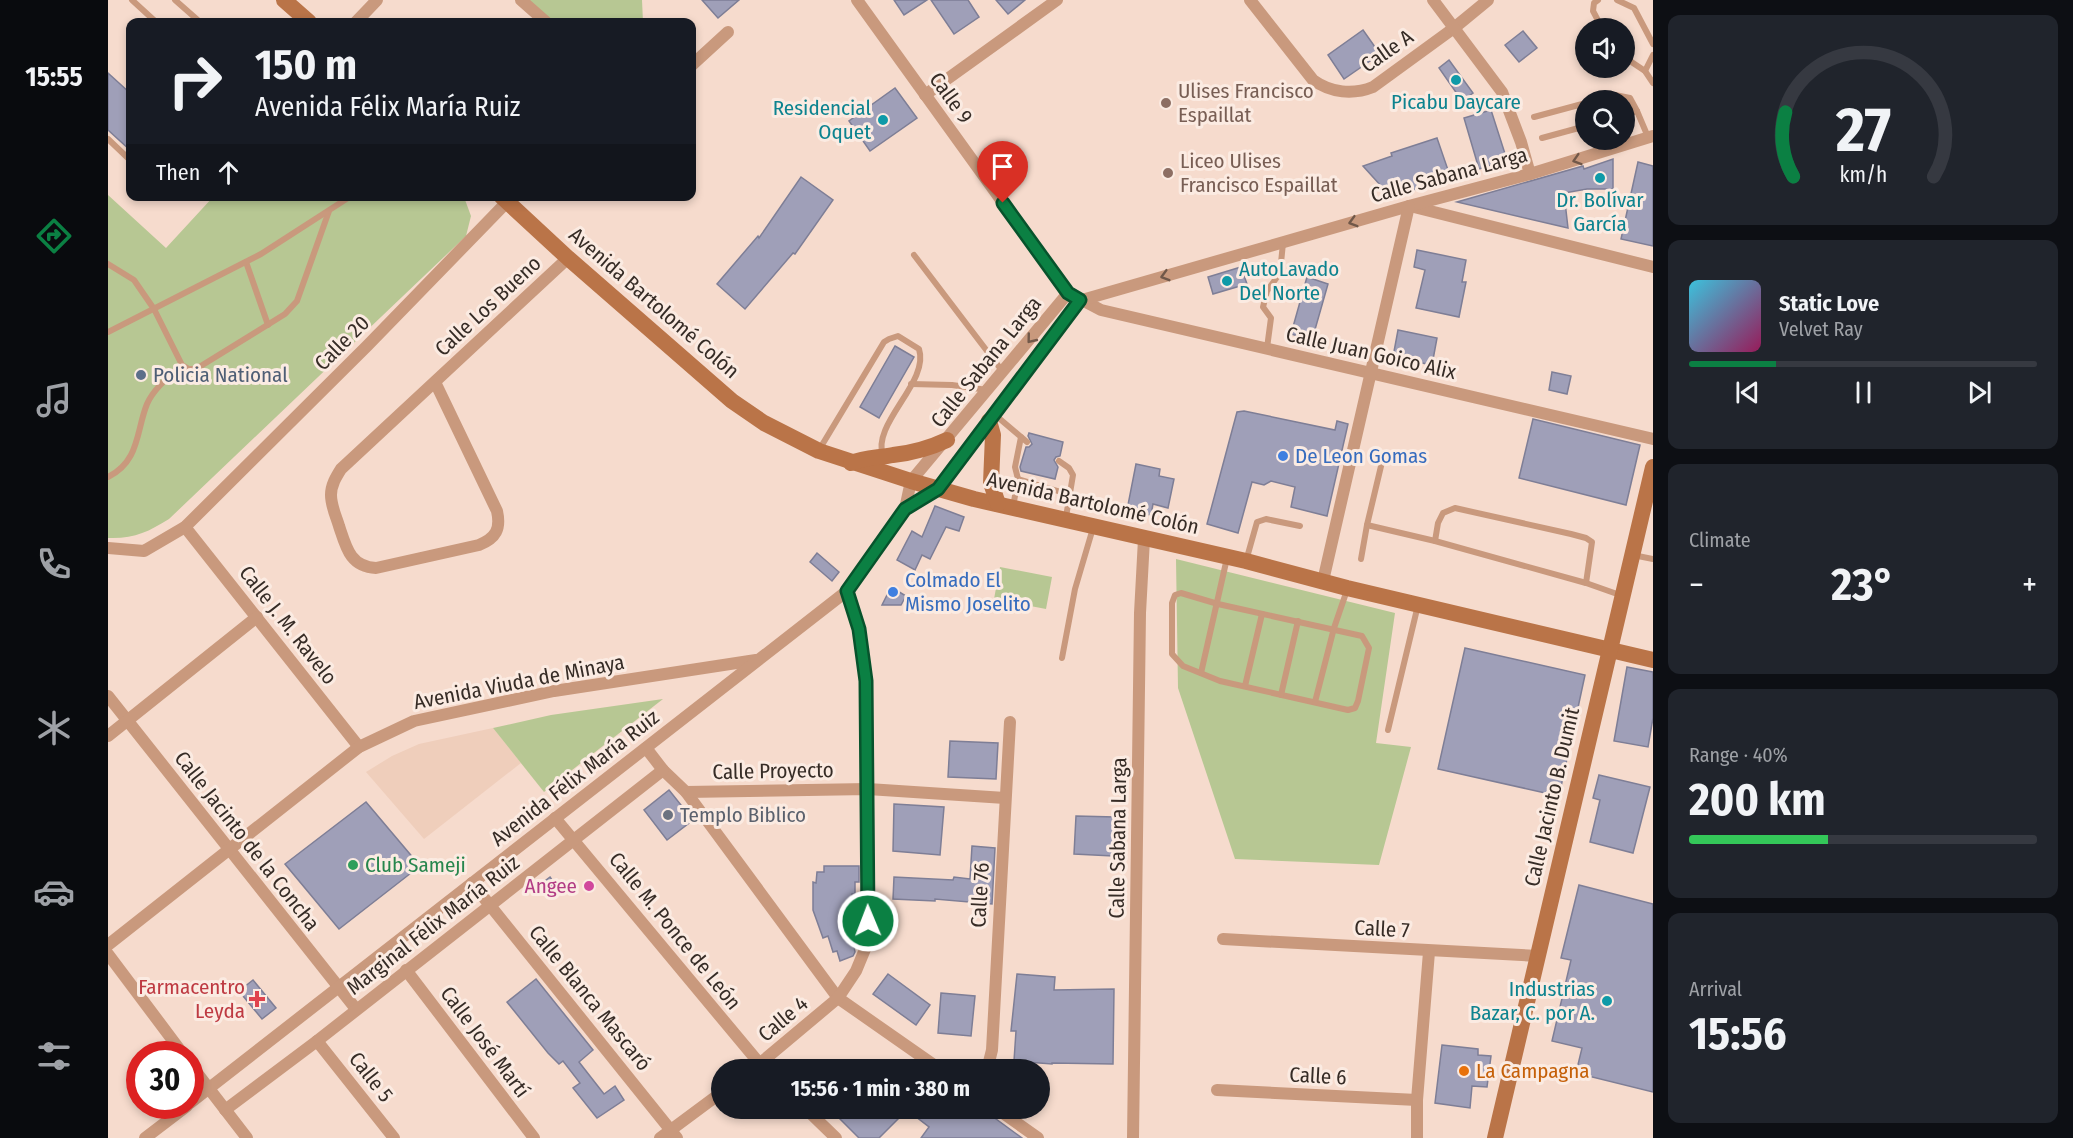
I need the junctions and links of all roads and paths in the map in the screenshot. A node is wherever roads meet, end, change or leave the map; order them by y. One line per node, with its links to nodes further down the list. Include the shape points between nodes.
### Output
1 (132, 0): 13 (lane)
2 (175, 0): 14 (lane)
3 (284, 0): 15 (main road)
4 (377, 0): 16 (street)
5 (521, 0): 17 (street)
6 (857, 0): 27 (street, Calle 9)
7 (1058, 0): 27 (street)
8 (1250, 0): 19 (street, Calle A, via 1313,80 1350,93 1373,87)
9 (1433, 0): 19 (street)
10 (1488, 0): 19 (street, Calle A)
11 (1598, 0): 18 (lane, via 1593,11)
12 (1617, 0): 21 (lane, via 1634,8)
13 (152, 18)
14 (195, 18)
15 (304, 18)
16 (360, 18)
17 (541, 18)
18 (1597, 18)
19 (1454, 28): 37 (street, via 1502,93)
20 (728, 32): 23 (street)
21 (1653, 44)
22 (1653, 55): 25 (lane)
23 (696, 61)
24 (1635, 64): 25 (lane)
25 (1645, 71): 26 (lane)
26 (1653, 83)
27 (925, 95): 49 (street, Calle 9)
28 (1575, 106): 31 (lane)
29 (1635, 107): 30 (lane)
30 (1637, 111): 33 (lane)
31 (1534, 117)
32 (1575, 129): 34 (lane)
33 (1651, 137): 37 (street, Calle Sabana Larga, one-way to 37)
34 (1542, 138)
35 (108, 139): 36 (lane)
36 (126, 156)
37 (1530, 174): 41 (street, Calle Sabana Larga)
38 (344, 201): 42 (lane)
39 (502, 201): 83 (street, Calle 20, via 367,346)
40 (506, 201): 45 (main road, Avenida Bartolomé Colón)
41 (1409, 206): 43 (street, Calle Sabana Larga, one-way to 43); 48 (street); 57 (street)
42 (329, 211): 46 (lane); 52 (lane, via 297,301 285,315)
43 (1283, 242): 50 (street, Calle Sabana Larga, one-way to 50); 54 (lane, via 1280,273 1267,291 1263,307 1271,318)
44 (914, 255): 56 (lane)
45 (568, 258): 58 (street, Calle Los Bueno); 66 (main road, Avenida Bartolomé Colón, via 732,401 764,423)
46 (246, 262): 51 (lane); 52 (lane)
47 (108, 264): 51 (lane, via 134,280)
48 (1653, 267)
49 (1068, 293): 50 (street, Calle 9); 56 (street, Calle Sabana Larga, one-way to 56)
50 (1081, 300): 54 (street, Calle Juan Goico Alix, via 1101,310); 61 (street, Calle Sabana Larga)
51 (154, 309): 53 (lane); 55 (lane)
52 (268, 325): 55 (lane, via 196,369)
53 (108, 332)
54 (1266, 349): 57 (street, Calle Juan Goico Alix)
55 (182, 365): 72 (lane, via 147,403 137,444 119,471)
56 (1003, 372): 60 (street, Calle Sabana Larga)
57 (1369, 373): 63 (street, Calle Juan Goico Alix); 92 (street)
58 (435, 382): 58 (street, Calle Los Bueno, via 497,511 497,533 479,545 366,568 348,551 332,506 334,481 352,458)
59 (911, 384): 60 (lane); 66 (lane, via 922,362 919,349 893,336 885,342); 67 (lane, via 885,432)
60 (988, 390): 64 (street, Calle Sabana Larga)
61 (992, 418): 62 (lane); 75 (street, Calle Sabana Larga); 77 (main road, via 991,483)
62 (1021, 437): 65 (lane); 73 (lane, via 1015,467)
63 (1653, 438)
64 (947, 440): 67 (main road); 74 (street, Calle Sabana Larga)
65 (1027, 442)
66 (819, 451): 70 (main road, Avenida Bartolomé Colón)
67 (883, 456): 70 (main road)
68 (1059, 461): 76 (lane, via 1073,475)
69 (1382, 462): 80 (lane)
70 (851, 463): 74 (main road, Avenida Bartolomé Colón)
71 (1653, 467): 87 (main road, Calle Jacinto B. Dumit)
72 (108, 477)
73 (1018, 479): 76 (lane); 77 (lane)
74 (911, 482): 75 (main road, Avenida Bartolomé Colón); 78 (street, Avenida Félix María Ruiz)
75 (938, 489): 77 (main road, Avenida Bartolomé Colón); 78 (street, Avenida Félix María Ruiz)
76 (1071, 495): 79 (lane)
77 (1005, 506): 79 (main road, Avenida Bartolomé Colón)
78 (905, 509): 95 (street, Avenida Félix María Ruiz)
79 (1066, 521): 81 (main road, Avenida Bartolomé Colón)
80 (1367, 525): 85 (lane); 89 (lane)
81 (1093, 526): 84 (main road, Avenida Bartolomé Colón); 104 (lane, via 1075,589)
82 (1300, 526): 91 (lane, via 1266,519 1257,522)
83 (185, 527): 86 (street, Calle 20, via 144,551); 100 (street, Calle J. M. Ravelo)
84 (1144, 539): 88 (main road, Avenida Bartolomé Colón); 159 (street, Calle Sabana Larga)
85 (1434, 541): 93 (lane); 93 (lane, via 1443,513 1455,508 1578,536 1592,542)
86 (108, 548)
87 (1632, 554): 90 (lane); 96 (main road, Calle Jacinto B. Dumit)
88 (1227, 557): 91 (main road, Avenida Bartolomé Colón); 97 (lane)
89 (1361, 559)
90 (1653, 559)
91 (1246, 561): 92 (main road, Avenida Bartolomé Colón)
92 (1323, 581): 94 (main road, Avenida Bartolomé Colón)
93 (1586, 583): 96 (lane)
94 (1347, 588): 98 (main road, Avenida Bartolomé Colón); 102 (lane)
95 (847, 591): 105 (street, Avenida Félix María Ruiz); 119 (street, Calle 4, via 859,629 866,681)
96 (1623, 597): 103 (main road, Calle Jacinto B. Dumit)
97 (1218, 604): 99 (lane); 107 (lane); 107 (lane, via 1181,593 1175,595 1172,603 1172,654 1184,666)
98 (1418, 605): 103 (main road, Avenida Bartolomé Colón); 114 (lane)
99 (1262, 614): 101 (lane); 108 (lane)
100 (257, 617): 112 (street); 116 (street, Calle J. M. Ravelo)
101 (1298, 621): 102 (lane); 109 (lane)
102 (1334, 628): 111 (lane); 111 (lane, via 1362,636 1369,648 1358,701 1348,710)
103 (1610, 650): 106 (main road, Avenida Bartolomé Colón); 131 (main road, Calle Jacinto B. Dumit)
104 (1062, 658)
105 (758, 660): 116 (street, Avenida Viuda de Minaya, via 554,691 461,711 414,722); 117 (street, Avenida Félix María Ruiz)
106 (1653, 660)
107 (1201, 673): 108 (lane)
108 (1245, 686): 109 (lane)
109 (1281, 695): 111 (lane)
110 (108, 696): 112 (street, Calle Jacinto de la Concha)
111 (1316, 702)
112 (128, 721): 115 (street); 124 (street, Calle Jacinto de la Concha)
113 (1010, 722): 121 (street, Calle 76)
114 (1388, 730)
115 (108, 736)
116 (359, 747): 124 (street, Avenida Viuda de Minaya)
117 (646, 748): 118 (street); 122 (street, Avenida Félix María Ruiz)
118 (663, 770): 120 (street); 123 (street, Marginal Félix María Ruiz)
119 (868, 789): 120 (street, Calle Proyecto); 121 (street, Calle Proyecto); 134 (street, Calle 4, via 868,942 856,971)
120 (686, 792): 134 (street)
121 (1005, 798): 141 (street, Calle 76)
122 (555, 818): 123 (street, Calle M. Ponce de León); 125 (street, Avenida Félix María Ruiz)
123 (575, 840): 126 (street, Marginal Félix María Ruiz); 138 (street, Calle M. Ponce de León)
124 (230, 850): 128 (street, Avenida Viuda de Minaya); 133 (street, Calle Jacinto de la Concha)
125 (472, 883): 126 (street, Calle Blanca Mascaró); 133 (street, Avenida Félix María Ruiz)
126 (490, 905): 132 (street, Marginal Félix María Ruiz); 152 (street, Calle Blanca Mascaró)
127 (1223, 939): 129 (street, Calle 7)
128 (108, 945)
129 (1429, 952): 131 (street, Calle 7); 146 (street)
130 (108, 954): 136 (street)
131 (1538, 956): 161 (main road, Calle Jacinto B. Dumit)
132 (406, 970): 135 (street, Marginal Félix María Ruiz); 156 (street, Calle José Martí)
133 (338, 987): 135 (street, Calle Jacinto de la Concha); 143 (street, Avenida Félix María Ruiz)
134 (838, 998): 139 (street, Calle 4); 140 (street)
135 (356, 1010): 137 (street, Marginal Félix María Ruiz)
136 (173, 1041)
137 (317, 1041): 148 (street, Marginal Félix María Ruiz); 155 (street, Calle 5)
138 (752, 1059)
139 (769, 1059)
140 (925, 1059)
141 (990, 1059)
142 (204, 1082): 143 (street)
143 (209, 1088): 145 (street, Avenida Félix María Ruiz); 148 (street)
144 (1217, 1090): 146 (street, Calle 6)
145 (204, 1092)
146 (1417, 1100): 160 (street)
147 (711, 1101): 152 (street)
148 (225, 1110): 154 (street)
149 (170, 1119): 153 (street)
150 (816, 1119): 157 (street)
151 (1011, 1119): 158 (street)
152 (669, 1135)
153 (145, 1138)
154 (247, 1138)
155 (394, 1138)
156 (534, 1138)
157 (836, 1138)
158 (1038, 1138)
159 (1133, 1138)
160 (1417, 1138)
161 (1495, 1138)

